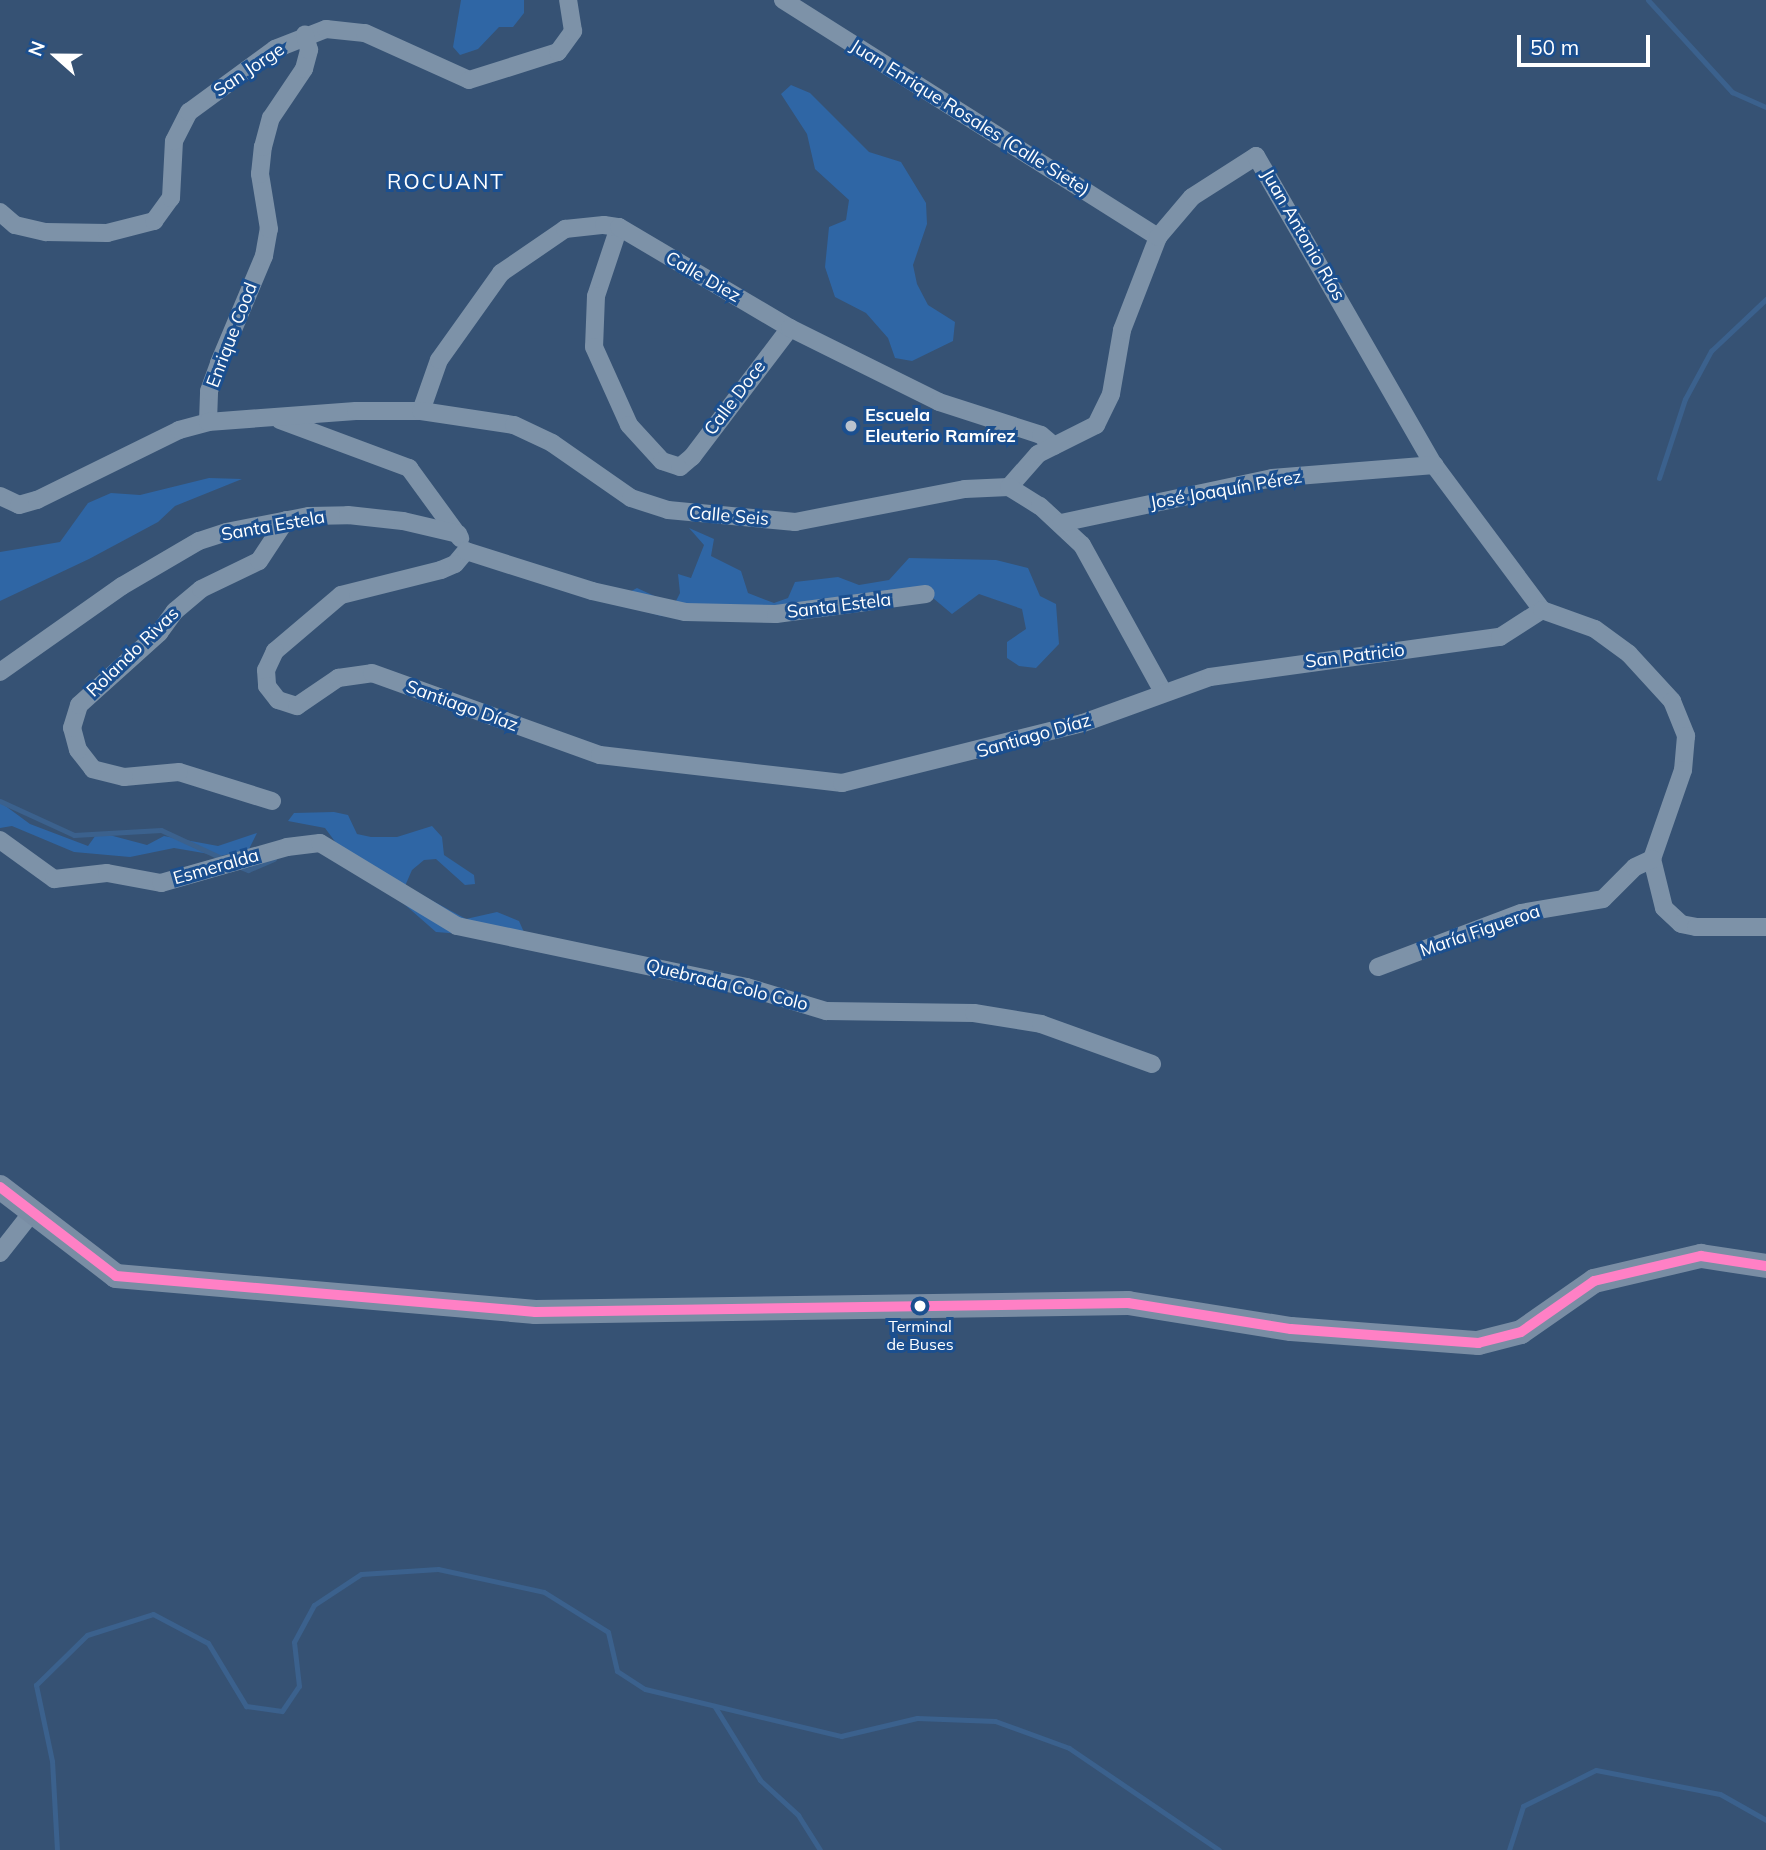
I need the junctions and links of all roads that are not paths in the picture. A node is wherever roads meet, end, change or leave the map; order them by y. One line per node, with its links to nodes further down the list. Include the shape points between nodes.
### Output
1 (568, 0): 3 (street, San Jorge, via 573,31 558,52 469,80 365,33 326,29)
2 (783, 0): 6 (street, Juan Enrique Rosales (Calle Siete))
3 (305, 35): 4 (street, San Jorge, via 255,61 189,112 174,141 171,198 153,221 107,233 46,232 15,225); 10 (street, Enrique Cood, via 309,50 304,69 271,118 263,147 260,174 269,229 264,256 219,363)
4 (0, 212)
5 (619, 227): 7 (street, Calle Diez); 7 (street, Calle Doce, via 596,296 594,347 629,425 662,461 680,467 692,457); 8 (street, via 565,229 501,273 439,360)
6 (1158, 237): 11 (street, Juan Antonio Ríos, via 1122,330 1111,394 1096,425); 12 (street, Juan Antonio Ríos, via 1192,197 1256,156)
7 (790, 328): 11 (street, Calle Diez, via 939,402 1041,435)
8 (421, 411): 9 (street, Calle Seis); 13 (street, Calle Seis, via 535,432 604,482 668,510 795,522 965,489)
9 (272, 417): 10 (street, Calle Seis); 17 (street, via 409,468)
10 (208, 422): 14 (street, via 178,430 37,500 19,505)
11 (1054, 446): 13 (street, Juan Antonio Ríos, via 1038,454)
12 (1434, 465): 16 (street, José Joaquín Pérez, via 1272,478); 19 (street, Juan Antonio Ríos)
13 (1009, 487): 16 (street)
14 (0, 496)
15 (286, 520): 17 (street, Santa Estela, via 385,518); 20 (street, Santa Estela, via 199,541 122,586); 22 (street, Rolando Rivas, via 258,561 201,589 175,611 159,633 79,705 72,728 78,750 93,769 124,777 179,772)
16 (1061, 523): 21 (street, via 1082,545)
17 (462, 543): 18 (street, Santa Estela, via 580,588 685,612 776,614); 21 (street, Santiago Díaz, via 455,565 341,595 275,651 266,670 267,686 278,700 297,706 338,678 354,672 372,673 600,755 842,783 1083,723)
18 (926, 594)
19 (1542, 610): 21 (street, San Patricio, via 1500,637 1210,677); 25 (street, via 1595,629 1629,654 1672,701 1686,736 1683,770)
20 (0, 673)
21 (1163, 692)
22 (272, 801)
23 (0, 840): 24 (street, Esmeralda, via 54,879 107,873 161,883 287,847)
24 (320, 843): 28 (street, Quebrada Colo Colo, via 457,926 747,987 826,1011 974,1013 1041,1024)
25 (1653, 859): 26 (street, via 1664,908 1681,924); 27 (street, María Figueroa, via 1635,867 1602,899 1521,914)
26 (1766, 927)
27 (1378, 967)
28 (1152, 1064)
29 (0, 1187): 30 (street)
30 (33, 1211): 31 (street); 32 (street, via 107,1272 178,1285 536,1312 752,1305 1128,1303 1291,1329 1478,1343 1521,1332 1594,1281 1701,1256)
31 (0, 1253)
32 (1766, 1266)

